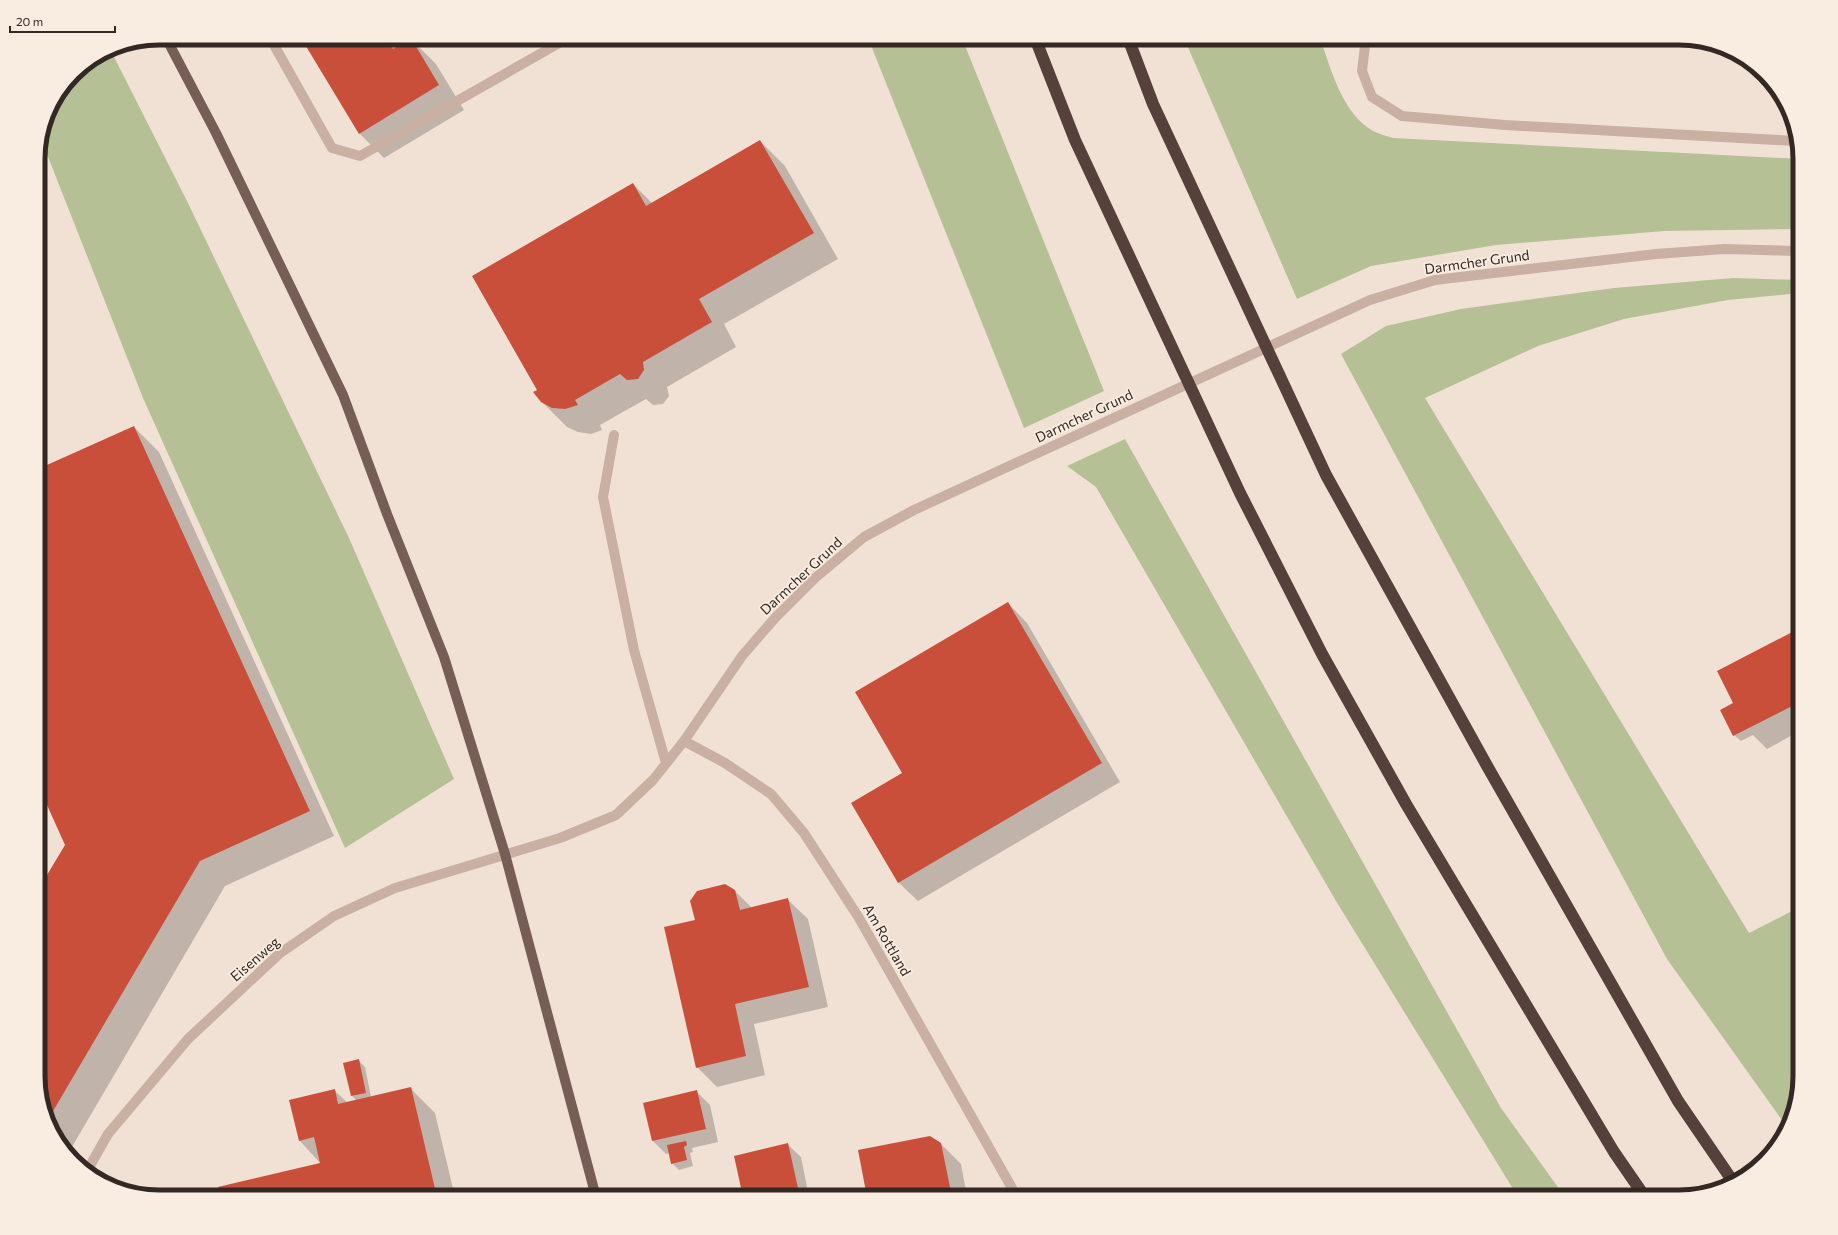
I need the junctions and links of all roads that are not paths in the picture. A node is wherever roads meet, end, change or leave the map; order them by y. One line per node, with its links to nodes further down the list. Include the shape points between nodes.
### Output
1 (170, 45): 12 (main road, via 344,395 387,514 444,657)
2 (274, 45): 3 (street, via 332,148 360,156)
3 (556, 45)
4 (1038, 45): 17 (highway, via 1074,140 1240,493 1322,654 1410,811 1614,1152)
5 (1131, 45): 14 (highway, via 1153,104 1326,475 1486,764 1674,1094)
6 (1365, 45): 7 (street, via 1362,71 1372,97 1402,116 1505,125)
7 (1792, 141)
8 (1793, 250): 10 (street, Darmcher Grund, via 1724,249 1633,256 1435,280 1370,300 914,510 864,537 815,578 775,618 742,656)
9 (614, 435): 11 (street, via 603,497 634,650)
10 (684, 742): 11 (street, Darmcher Grund); 16 (street, Am Rottland, via 725,763 771,794 804,833 859,918)
11 (666, 763): 12 (street, Darmcher Grund, via 653,780 616,815 560,838)
12 (505, 854): 13 (street, Eisenweg, via 396,888 334,916 279,954 188,1040 108,1134); 15 (main road)
13 (90, 1166)
14 (1730, 1177)
15 (594, 1190)
16 (1013, 1190)
17 (1640, 1190)

